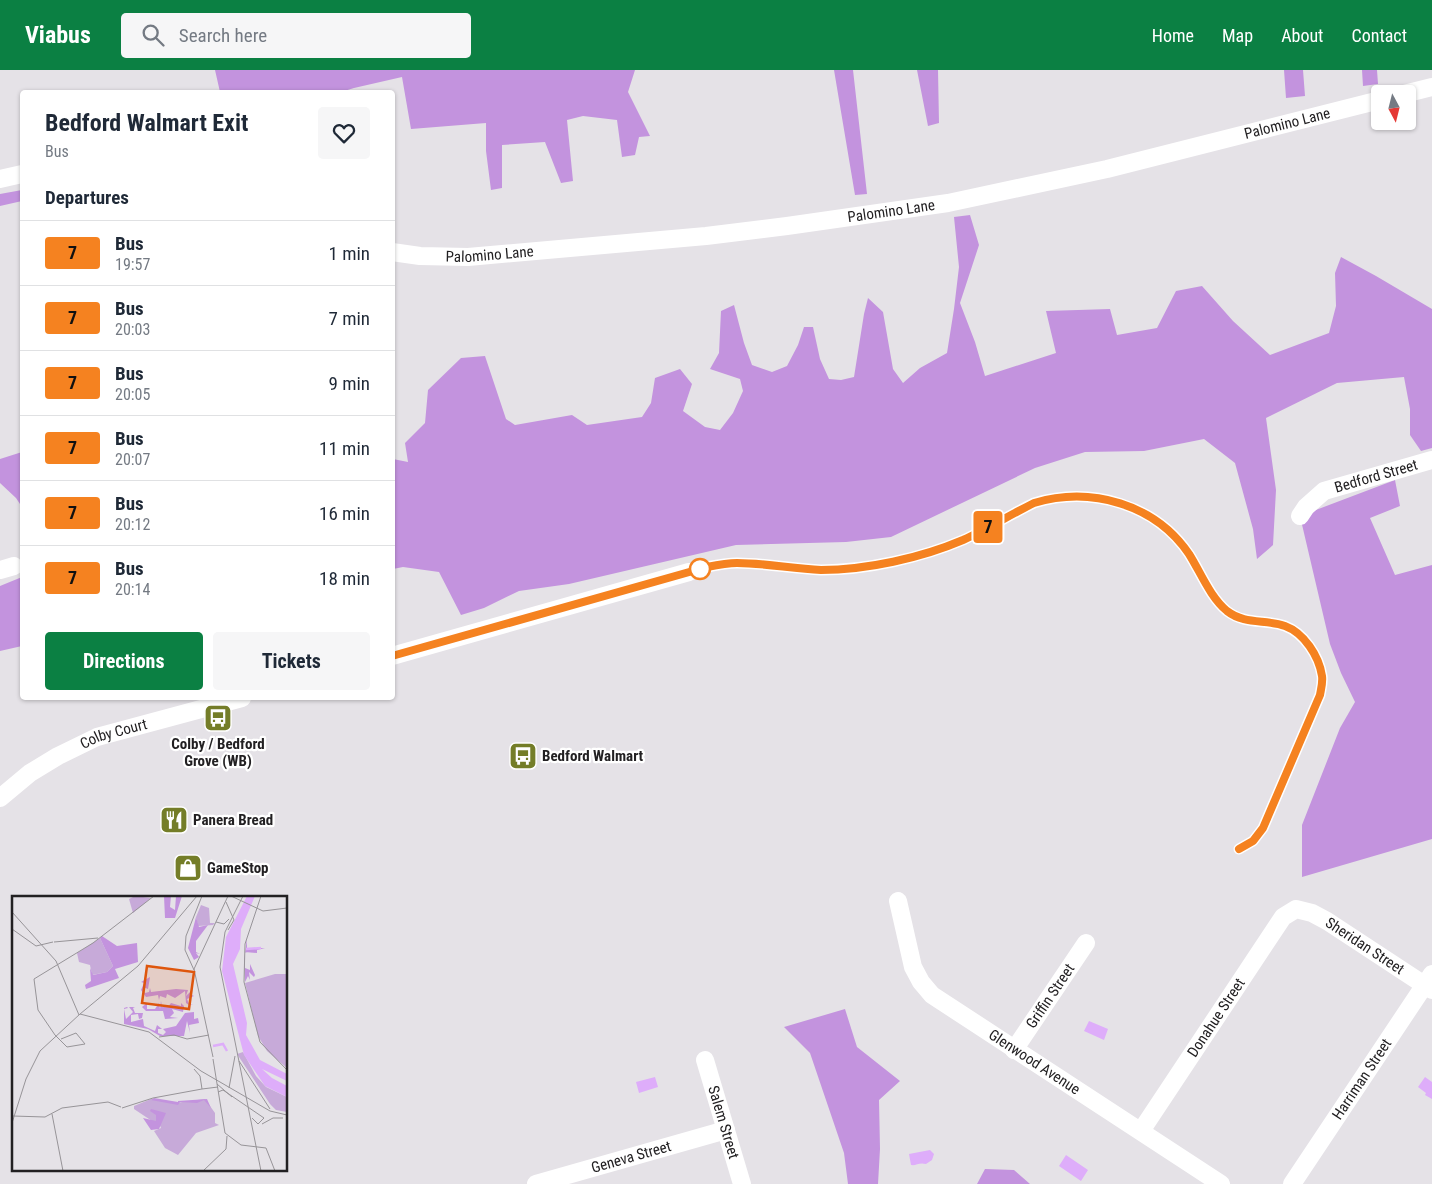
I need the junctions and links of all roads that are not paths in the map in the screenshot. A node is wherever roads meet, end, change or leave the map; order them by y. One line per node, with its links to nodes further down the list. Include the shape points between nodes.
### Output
1 (1432, 87): 2 (street)
2 (1416, 91)
3 (1371, 102): 6 (street, Palomino Lane, via 1107,170 948,203 706,236 468,257)
4 (20, 174): 5 (street)
5 (0, 179)
6 (395, 252)
7 (1432, 460): 8 (street, Bedford Street, via 1324,491)
8 (1300, 516)
9 (689, 572): 10 (street)
10 (395, 655)
11 (235, 700): 12 (street, Colby Court, via 97,737 30,773)
12 (0, 798)
13 (898, 901): 17 (street, Glenwood Avenue, via 913,967 921,982 932,995)
14 (1296, 909): 16 (street, Sheridan Street, via 1312,913); 20 (street, Donahue Street, via 1283,917)
15 (1086, 943): 17 (street, Griffin Street)
16 (1430, 983): 25 (street, Harriman Street)
17 (1014, 1050): 20 (street, Glenwood Avenue)
18 (705, 1060): 19 (street, Salem Street)
19 (726, 1130): 21 (street, Geneva Street); 23 (street, Salem Street)
20 (1140, 1131): 24 (street, Glenwood Avenue)
21 (582, 1177): 22 (street, Geneva Street)
22 (536, 1184)
23 (742, 1184)
24 (1221, 1184)
25 (1292, 1184)

